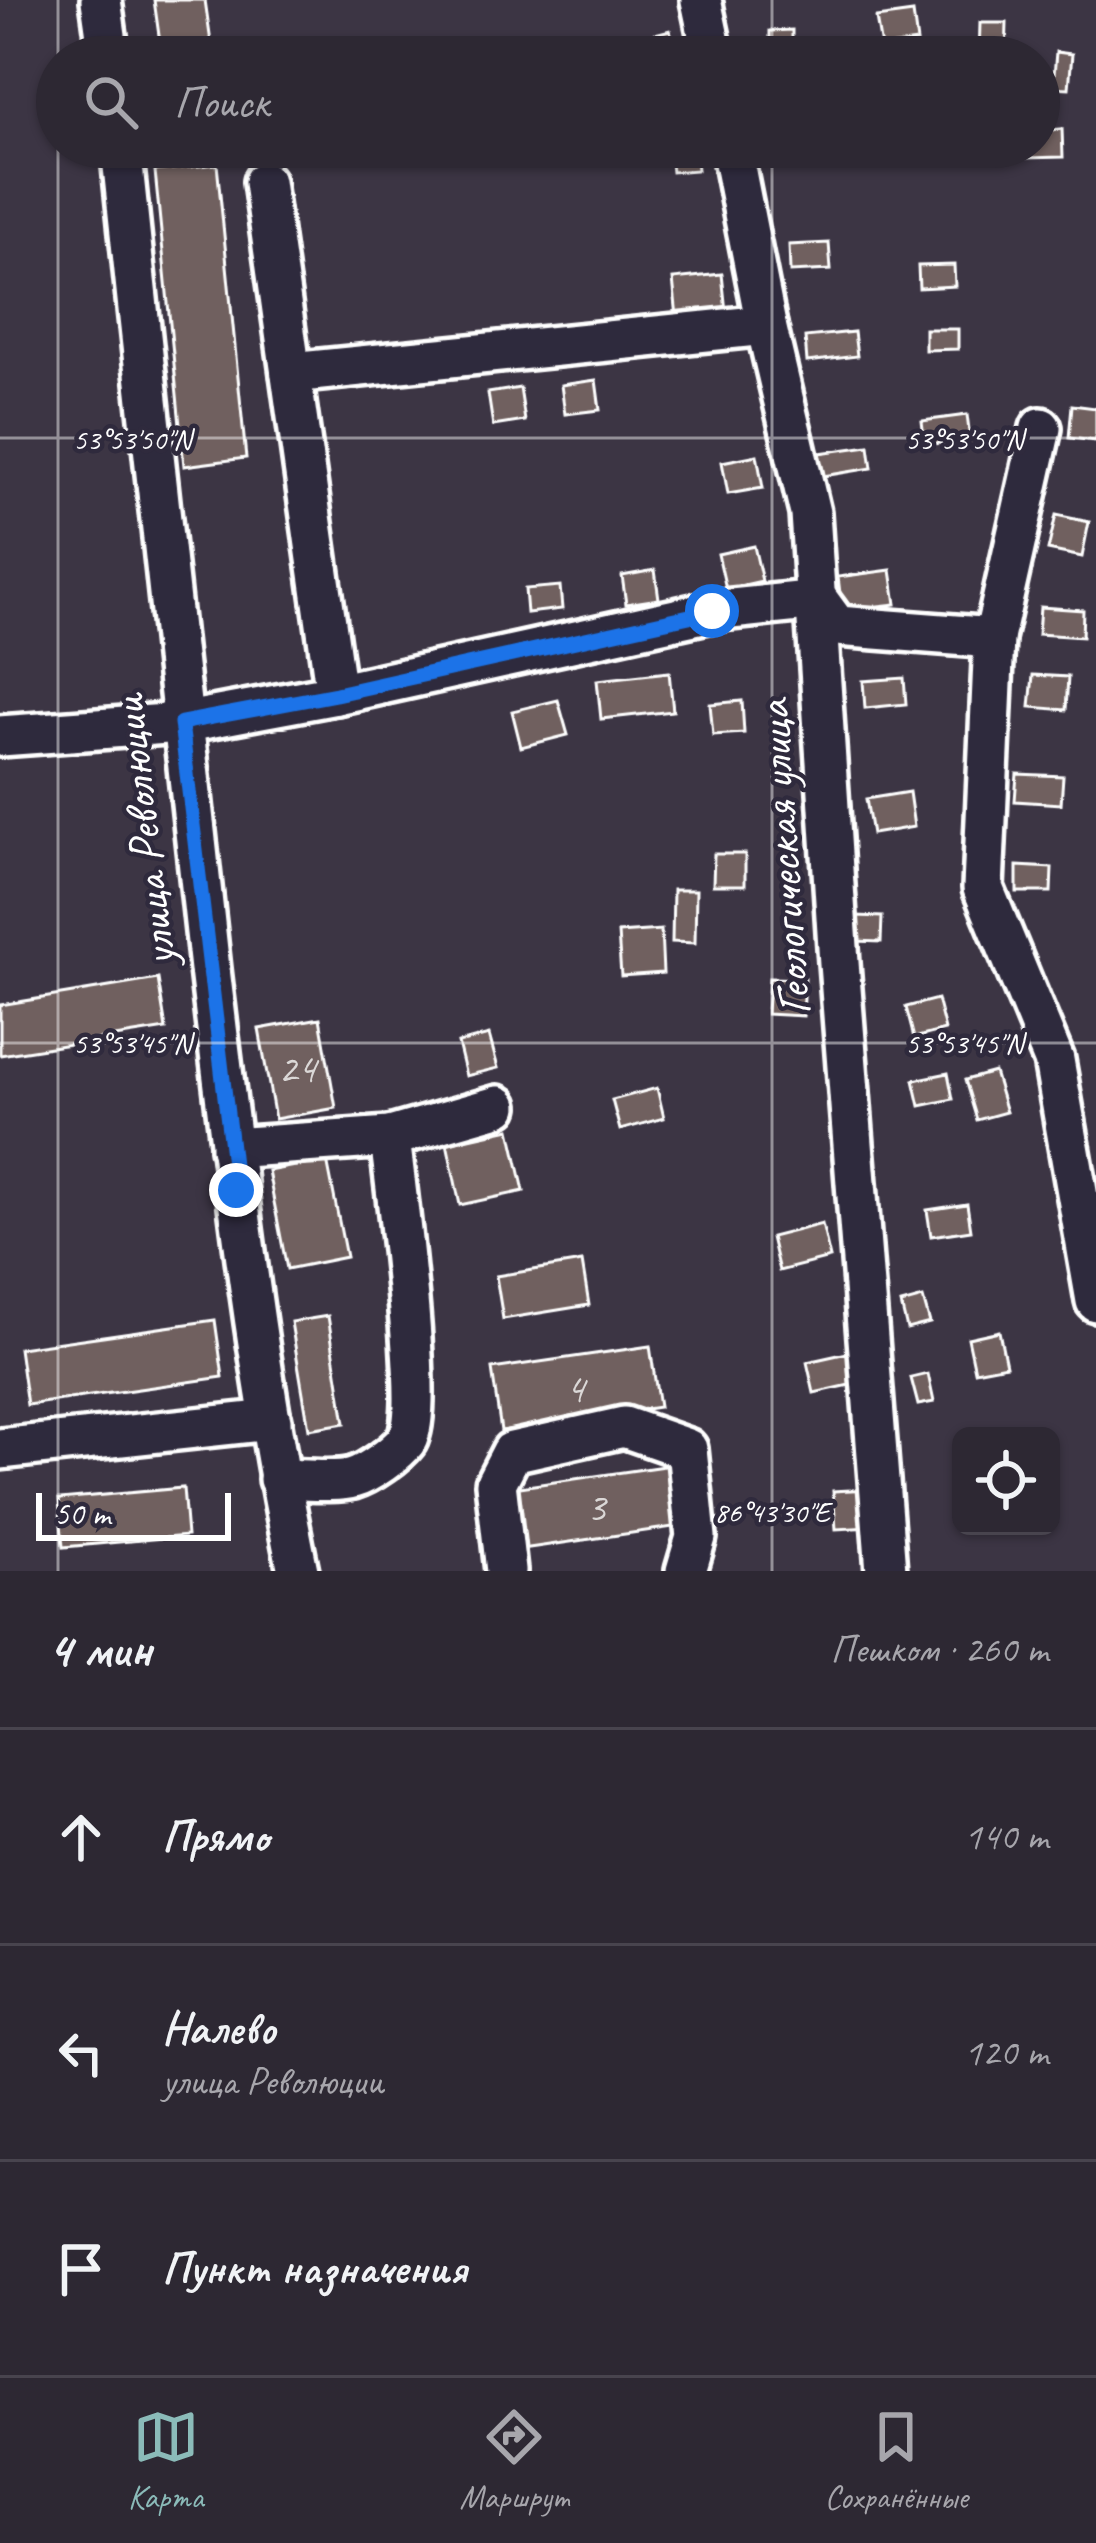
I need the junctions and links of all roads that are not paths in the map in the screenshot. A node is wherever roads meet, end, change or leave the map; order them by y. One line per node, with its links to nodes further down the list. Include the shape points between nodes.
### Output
1 (101, 0): 3 (street)
2 (701, 0): 4 (street)
3 (106, 36)
4 (708, 36)
5 (123, 168): 14 (street, улица Революции)
6 (734, 168): 8 (street, Геологическая улица)
7 (264, 182): 9 (street)
8 (766, 325): 9 (street); 11 (street, Геологическая улица, via 810,513)
9 (291, 373): 13 (street)
10 (1041, 428): 12 (street)
11 (818, 601): 12 (street, via 837,626); 13 (street, via 712,611); 26 (street, Геологическая улица)
12 (994, 638): 19 (street, via 982,888 1054,1060)
13 (336, 694): 14 (street)
14 (181, 723): 15 (street); 18 (street, улица Революции)
15 (0, 736)
16 (498, 1106): 17 (street)
17 (390, 1137): 18 (street); 22 (street, via 415,1402 409,1438 353,1478)
18 (231, 1148): 20 (street, улица Революции)
19 (1096, 1301)
20 (271, 1420): 21 (street); 22 (street, улица Революции)
21 (0, 1450)
22 (279, 1479): 23 (street, улица Революции)
23 (298, 1571)
24 (506, 1571): 25 (street, via 496,1483 512,1451 624,1427 687,1449 696,1537)
25 (686, 1571)
26 (886, 1571)

